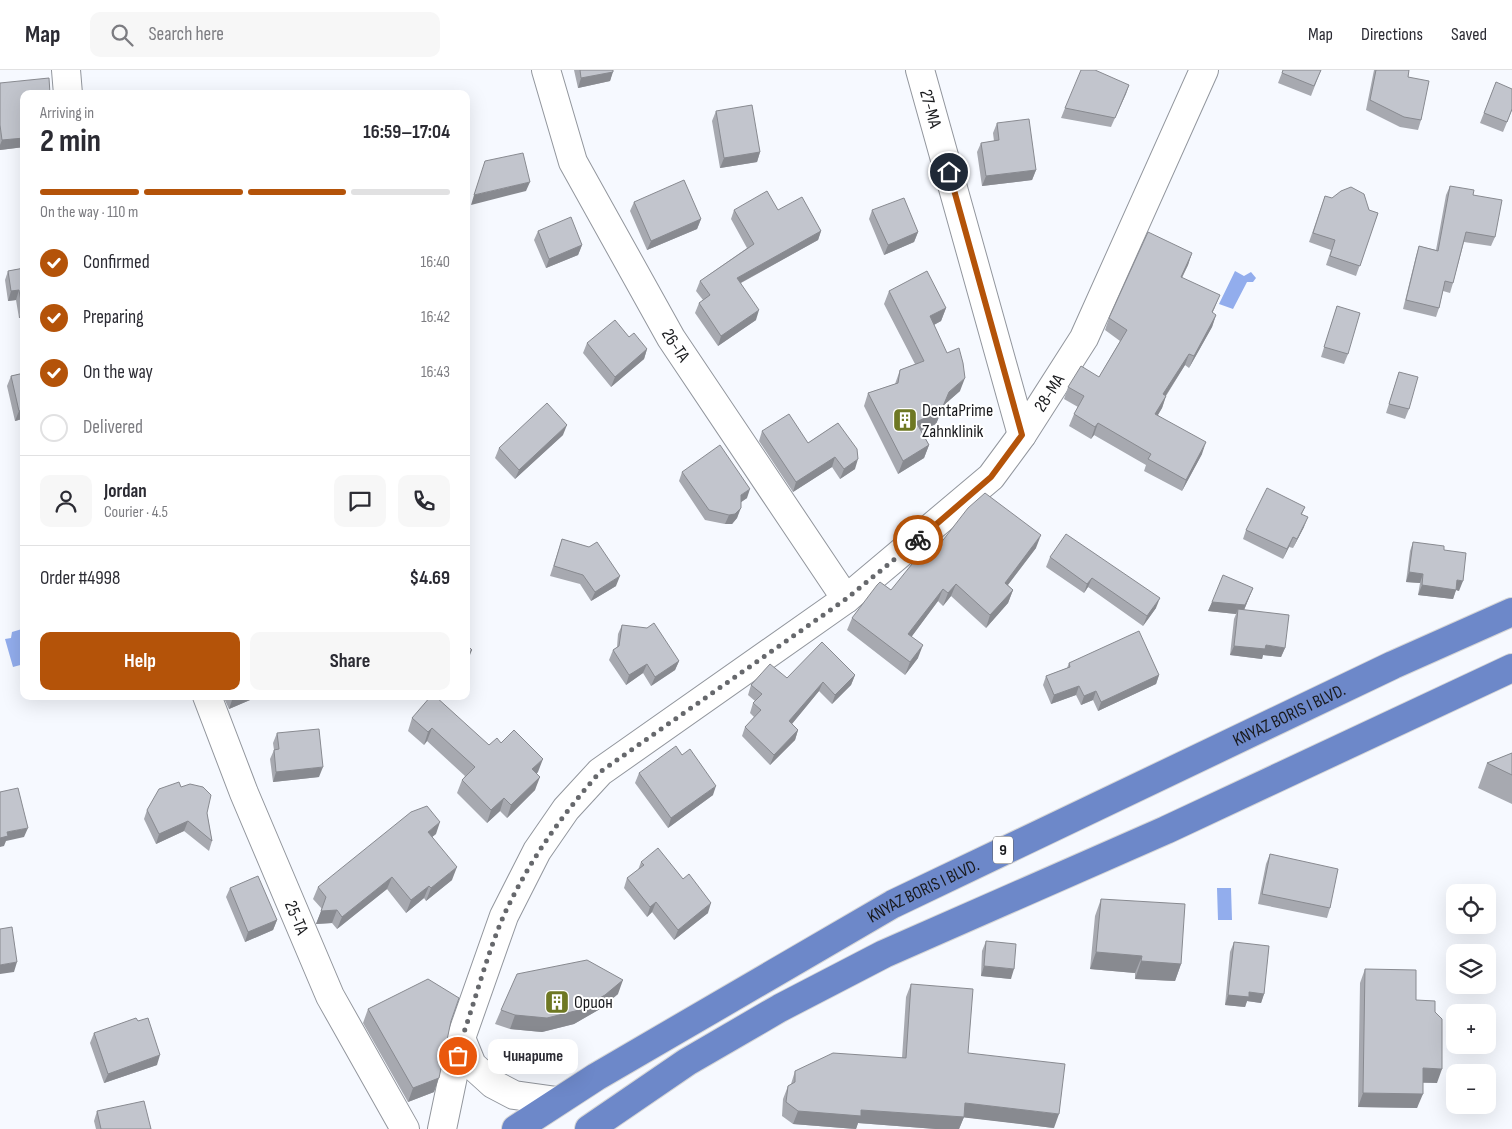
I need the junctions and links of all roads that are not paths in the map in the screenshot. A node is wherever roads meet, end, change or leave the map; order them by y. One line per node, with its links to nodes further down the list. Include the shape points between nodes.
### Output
1 (66, 70): 5 (street)
2 (546, 70): 7 (street, 26-ТА, via 573,162 671,338)
3 (920, 70): 6 (street, 27-МА)
4 (1204, 70): 6 (street, 28-МА, via 1084,338)
5 (68, 90)
6 (1022, 435): 7 (street, 28-МА, via 991,477)
7 (846, 599): 13 (street, 28-МА, via 600,772 566,810 537,851 504,916)
8 (1512, 612): 14 (highway, KNYAZ BORIS I BLVD. / 9, via 1393,665 893,904)
9 (1512, 668): 12 (highway)
10 (1512, 688): 12 (highway)
11 (209, 700): 15 (street, 25-ТА, via 330,996)
12 (1166, 830): 18 (highway, via 884,954 797,999 687,1062)
13 (462, 1038): 14 (street, via 472,1065 493,1084 514,1095); 16 (street, 28-МА)
14 (557, 1101): 17 (highway, KNYAZ BORIS I BLVD. / 9)
15 (406, 1129)
16 (442, 1129)
17 (516, 1129)
18 (589, 1129)

